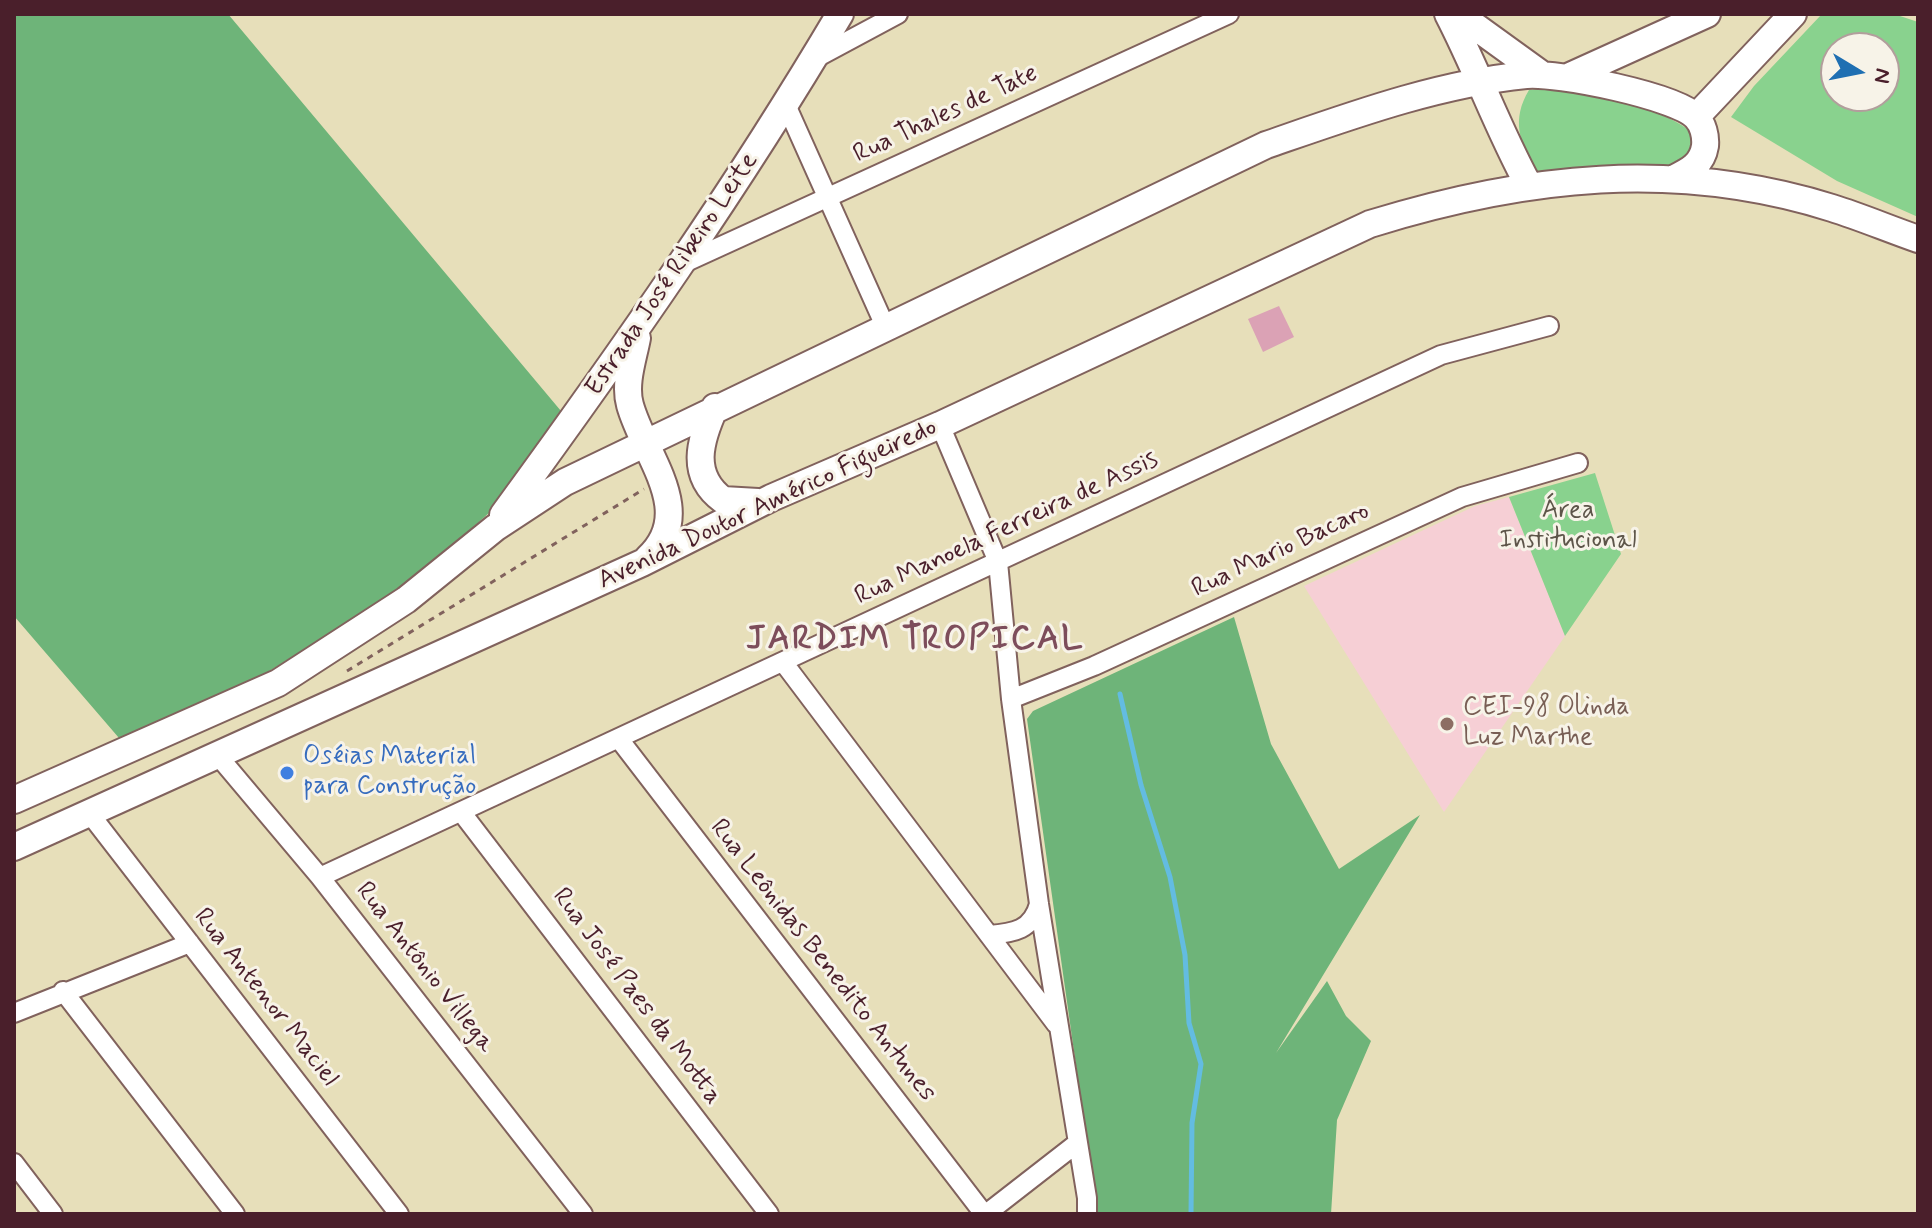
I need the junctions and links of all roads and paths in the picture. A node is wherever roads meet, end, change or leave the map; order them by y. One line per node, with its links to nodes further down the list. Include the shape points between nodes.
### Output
1 (840, 14): 8 (main road, Estrada José Ribeiro Leite)
2 (898, 14): 8 (street)
3 (1229, 14): 17 (street, Rua Thales de Tate)
4 (1448, 14): 11 (main road)
5 (1458, 14): 9 (main road)
6 (1707, 14): 10 (main road)
7 (1793, 14): 13 (main road)
8 (814, 59): 12 (main road, Estrada José Ribeiro Leite)
9 (1534, 74): 10 (main road); 11 (main road); 14 (main road, via 1509,95)
10 (1570, 76): 13 (main road)
11 (1482, 80): 14 (main road); 20 (main road, via 1266,145)
12 (787, 107): 17 (street); 19 (main road, Estrada José Ribeiro Leite)
13 (1696, 117): 15 (main road, via 1704,129 1701,160)
14 (1500, 131): 16 (main road)
15 (1673, 179): 16 (main road, Avenida Doutor Américo Figueiredo); 18 (main road, Avenida Doutor Américo Figueiredo, via 1760,190)
16 (1528, 184): 24 (main road, Avenida Doutor Américo Figueiredo, via 1370,224)
17 (827, 198): 19 (street, Rua Thales de Tate); 20 (street)
18 (1918, 239)
19 (684, 263): 22 (main road, Estrada José Ribeiro Leite)
20 (885, 326): 23 (main road)
21 (1549, 326): 31 (street, Rua Manoela Ferreira de Assis, via 1441,355)
22 (639, 329): 25 (main road, via 628,394); 30 (main road, Estrada José Ribeiro Leite)
23 (715, 407): 25 (main road); 28 (main road, via 700,450 709,489 735,503)
24 (940, 425): 28 (main road, Avenida Doutor Américo Figueiredo); 31 (street)
25 (645, 443): 27 (main road); 29 (main road)
26 (1578, 463): 34 (street, Rua Mario Bacaro, via 1462,497)
27 (602, 465): 29 (main road, via 640,474); 30 (main road, via 565,482)
28 (771, 498): 32 (main road, Avenida Doutor Américo Figueiredo)
29 (668, 504): 32 (main road, via 670,524 663,544)
30 (495, 528): 37 (main road, via 406,600 278,683)
31 (998, 562): 33 (street, Rua Manoela Ferreira de Assis); 34 (street)
32 (642, 563): 36 (main road, Avenida Doutor Américo Figueiredo)
33 (783, 662): 35 (street, Rua Manoela Ferreira de Assis); 43 (street)
34 (1011, 699): 42 (street)
35 (619, 739): 38 (street, Rua Manoela Ferreira de Assis); 55 (street, Rua Leônidas Benedito Antunes)
36 (219, 757): 39 (main road, Avenida Doutor Américo Figueiredo); 41 (street, Rua Antônio Villega)
37 (14, 800)
38 (462, 813): 41 (street, Rua Manoela Ferreira de Assis); 54 (street, Rua José Paes da Motta)
39 (90, 814): 40 (main road, Avenida Doutor Américo Figueiredo); 44 (street, Rua Antenor Maciel)
40 (14, 847)
41 (320, 877): 53 (street, Rua Antônio Villega)
42 (1039, 904): 43 (street, via 1025,927); 47 (street)
43 (989, 935): 47 (street)
44 (190, 943): 45 (street); 52 (street, Rua Antenor Maciel)
45 (63, 991): 46 (street); 51 (street)
46 (14, 1013)
47 (1059, 1028): 48 (street)
48 (1076, 1144): 55 (street); 56 (street)
49 (14, 1163): 50 (street)
50 (53, 1214)
51 (235, 1214)
52 (399, 1214)
53 (583, 1214)
54 (769, 1214)
55 (985, 1214)
56 (1087, 1214)

